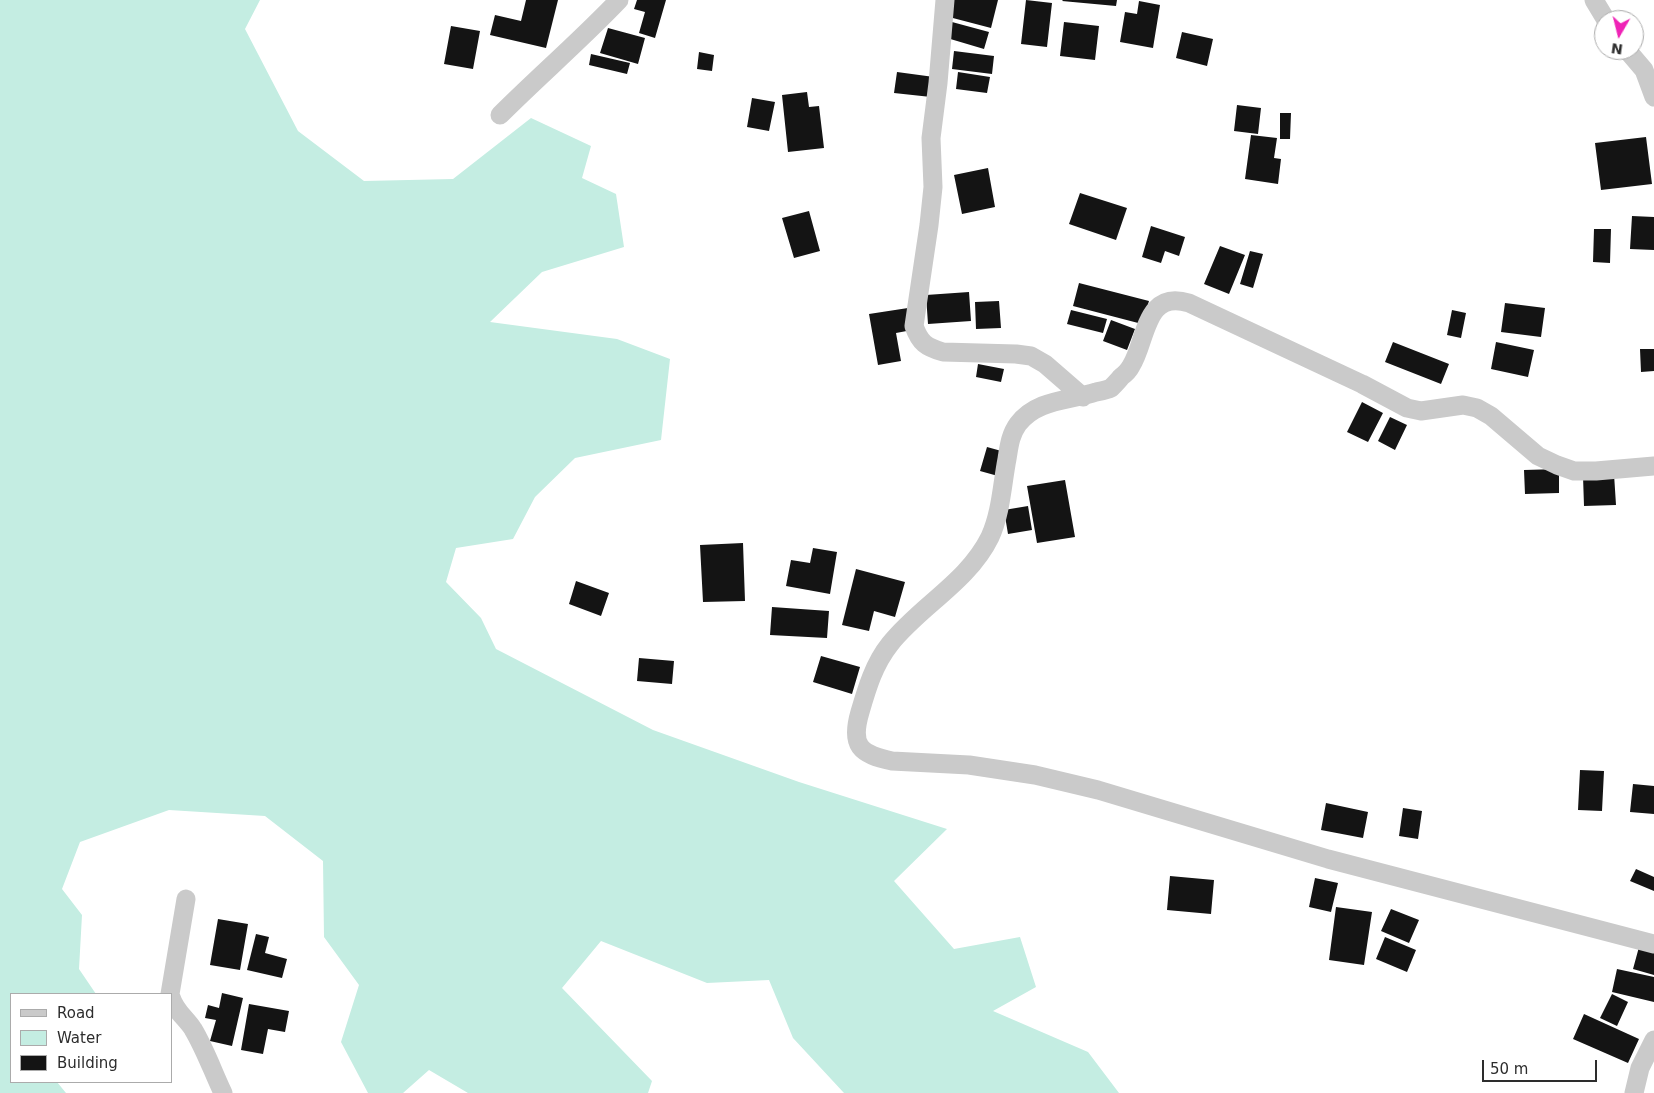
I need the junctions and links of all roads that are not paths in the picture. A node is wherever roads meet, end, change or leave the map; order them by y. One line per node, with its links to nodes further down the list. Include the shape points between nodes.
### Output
1 (619, 0): 5 (street)
2 (945, 0): 6 (street, via 931,138 933,186 914,326 918,339 943,352 1031,356)
3 (1636, 60): 4 (street, via 1644,70)
4 (1654, 93)
5 (500, 115)
6 (1083, 397): 7 (street, via 1111,388 1124,375 1132,366 1152,313 1163,304 1177,300 1354,380 1407,408 1421,411 1463,405 1477,408 1538,456 1574,471); 9 (street, via 1054,401 1018,423 1010,439 990,537 980,554 946,591 903,629 876,666 858,720 858,746 866,753 892,761 969,765 1035,775 1098,790 1328,859)
7 (1654, 466)
8 (186, 899): 10 (street)
9 (1654, 944)
10 (171, 993)
11 (172, 1000): 13 (street, via 198,1038)
12 (1654, 1040): 14 (street, via 1640,1068)
13 (223, 1093)
14 (1634, 1093)

